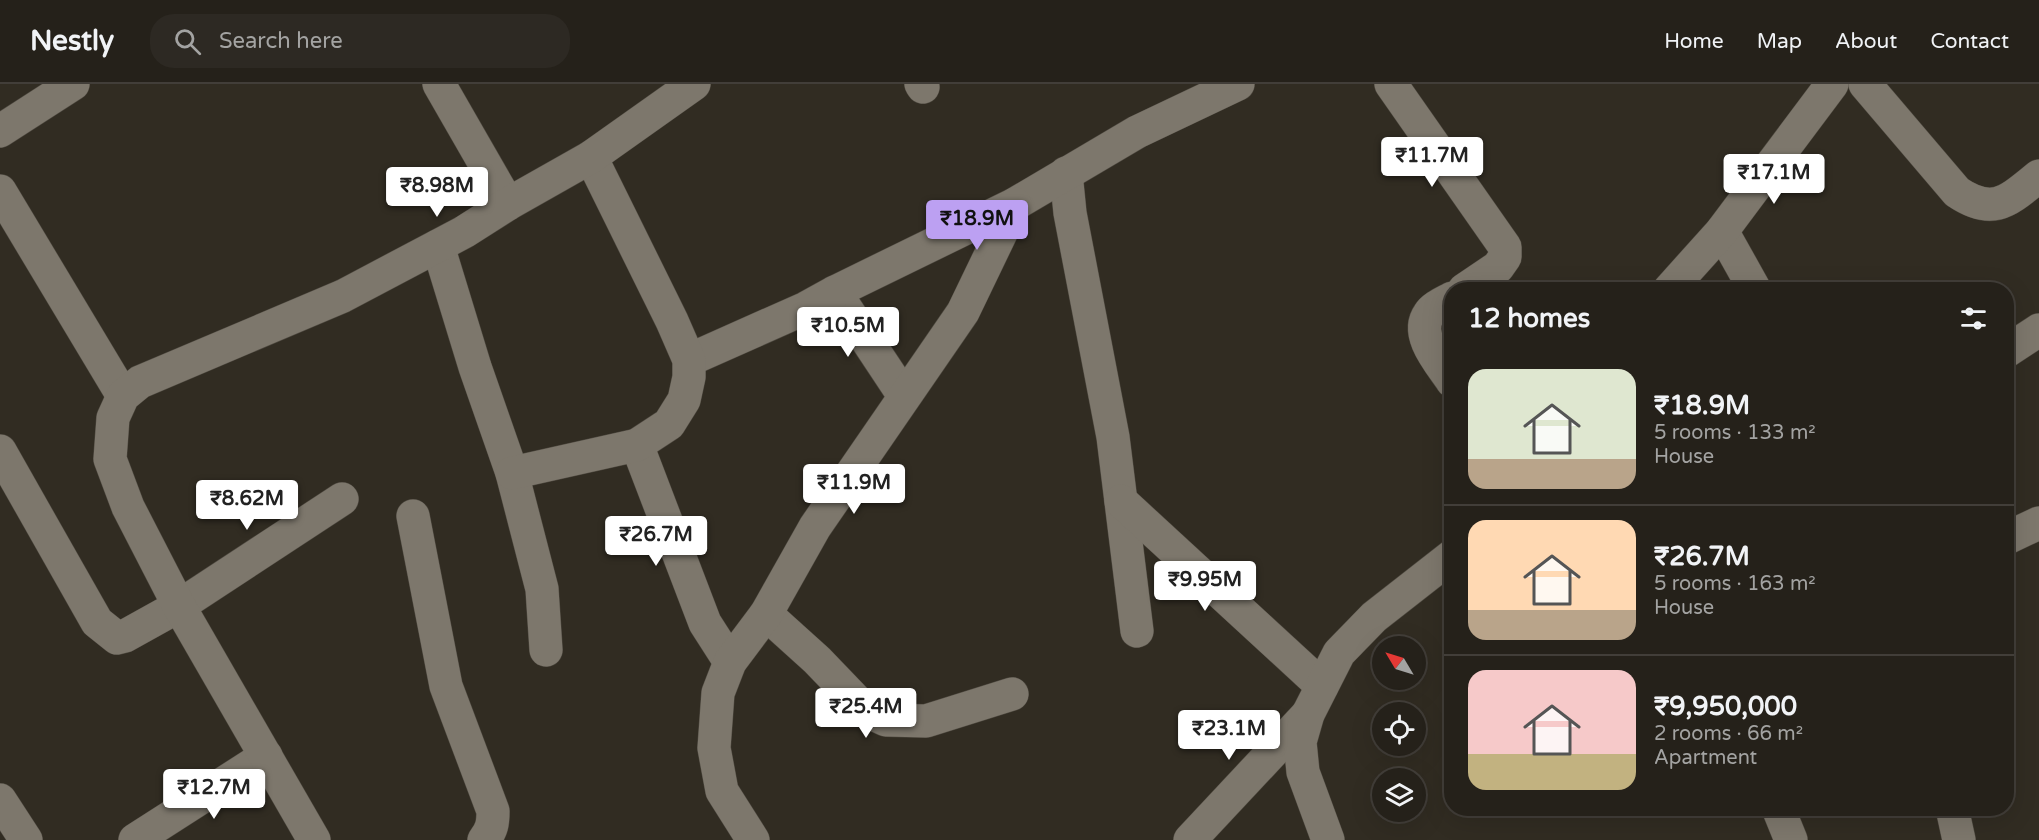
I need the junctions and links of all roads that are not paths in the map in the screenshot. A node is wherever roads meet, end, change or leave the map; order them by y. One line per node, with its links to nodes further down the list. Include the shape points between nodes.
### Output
1 (73, 84): 8 (street)
2 (439, 84): 13 (street)
3 (1238, 84): 10 (street, via 1137,132)
4 (1391, 84): 17 (street, via 1505,247 1505,257 1498,267)
5 (1832, 84): 15 (street)
6 (1865, 84): 11 (street, via 1958,192 1971,201 1991,206 2014,196)
7 (677, 89): 9 (street)
8 (0, 131)
9 (591, 157): 13 (street); 24 (street)
10 (1066, 173): 14 (street); 32 (street)
11 (2039, 176)
12 (0, 191): 26 (street)
13 (508, 204): 16 (street)
14 (1015, 204): 20 (street); 27 (street, via 963,312)
15 (1722, 231): 18 (street); 19 (street)
16 (438, 246): 26 (street, via 343,296 141,382); 30 (street)
17 (1476, 282)
18 (1676, 282)
19 (1751, 282)
20 (835, 292): 24 (street); 27 (street)
21 (1444, 303): 25 (street, via 1429,313 1424,326)
22 (2039, 330): 23 (street)
23 (2014, 346)
24 (689, 360): 28 (street, via 684,400 669,424)
25 (1444, 368)
26 (123, 396): 37 (street, via 112,418 111,459 128,507)
27 (904, 396): 38 (street, via 815,527)
28 (637, 445): 30 (street); 41 (street, via 705,624)
29 (0, 451): 37 (street, via 103,629 117,638 125,636)
30 (512, 473): 40 (street, via 542,590)
31 (342, 499): 37 (street)
32 (1121, 501): 39 (street); 42 (street)
33 (413, 516): 52 (street, via 446,686 493,811 493,823)
34 (2039, 524): 35 (street)
35 (2014, 535)
36 (1444, 562): 42 (street, via 1374,617 1339,653)
37 (179, 606): 45 (street)
38 (766, 614): 41 (street); 43 (street, via 866,711 886,720 926,721)
39 (1137, 631)
40 (546, 650)
41 (730, 662): 53 (street, via 718,693 714,748 722,791)
42 (1322, 686): 44 (street)
43 (1012, 694)
44 (1308, 714): 54 (street); 55 (street, via 1300,742 1303,772)
45 (266, 756): 50 (street); 51 (street)
46 (0, 800): 49 (street)
47 (1781, 816): 56 (street)
48 (1954, 816): 57 (street)
49 (26, 840)
50 (135, 840)
51 (314, 840)
52 (484, 840)
53 (753, 840)
54 (1190, 840)
55 (1328, 840)
56 (1791, 840)
57 (1959, 840)

